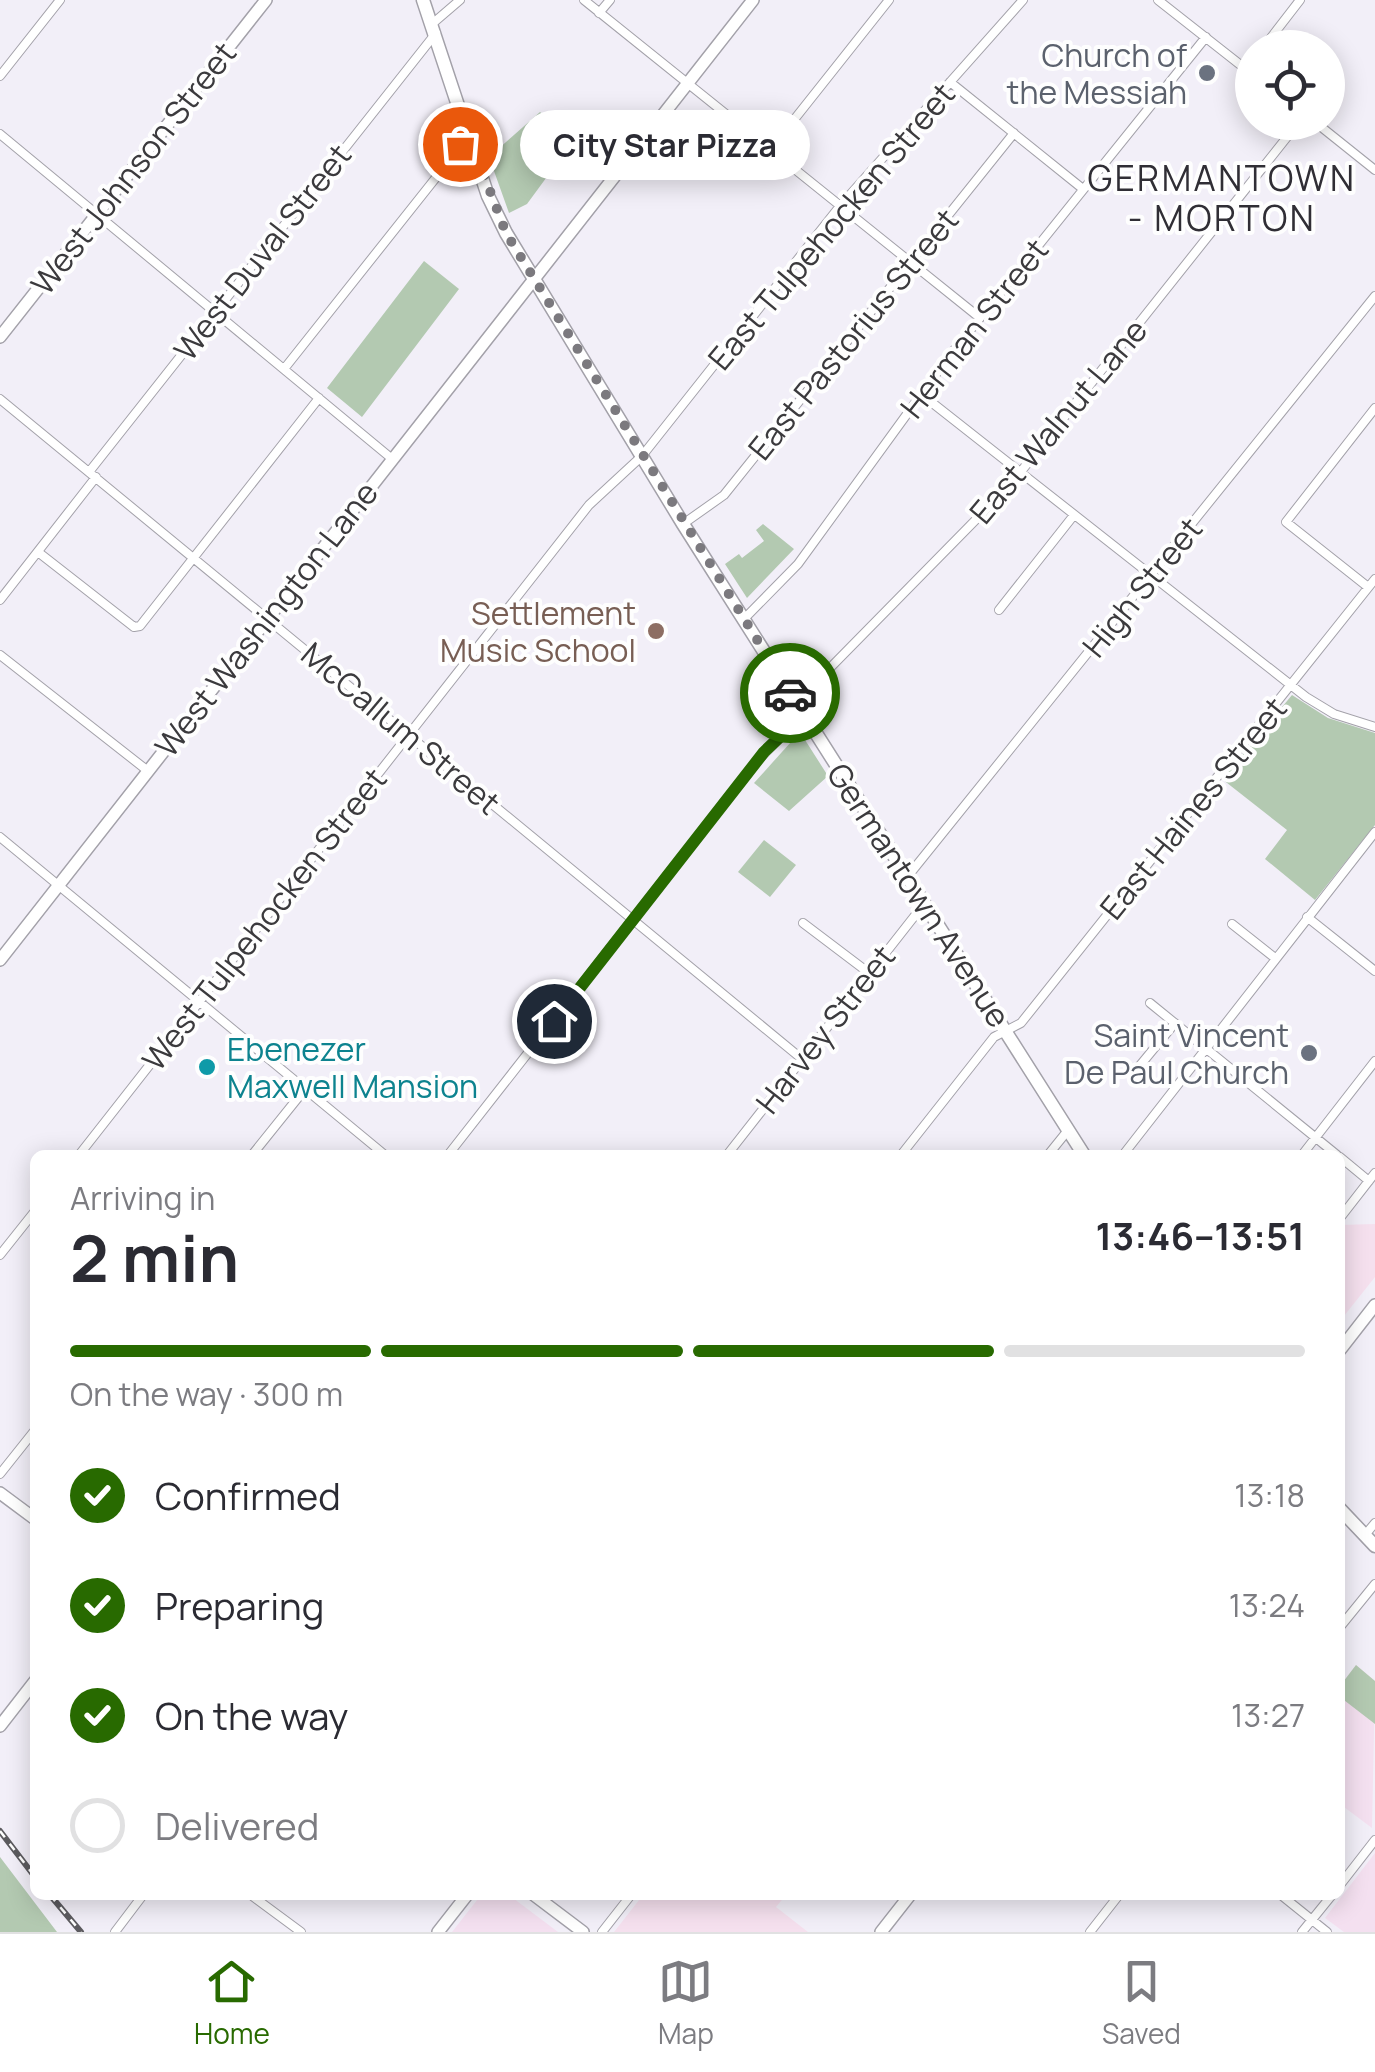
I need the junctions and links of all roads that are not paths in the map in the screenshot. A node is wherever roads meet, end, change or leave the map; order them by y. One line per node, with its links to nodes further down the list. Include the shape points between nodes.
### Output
1 (60, 0): 17 (street)
2 (266, 0): 29 (main road, West Johnson Street)
3 (424, 0): 13 (main road, Germantown Avenue)
4 (460, 0): 13 (street, West Duval Street)
5 (584, 0): 12 (street)
6 (610, 0): 12 (street)
7 (753, 0): 19 (main road, West Washington Lane)
8 (889, 0): 25 (street)
9 (1023, 0): 18 (street, East Tulpehocken Street)
10 (1158, 0): 15 (street)
11 (1300, 0): 14 (street)
12 (600, 13): 19 (street)
13 (434, 29): 22 (main road, Germantown Avenue); 33 (street, West Duval Street)
14 (1277, 30)
15 (1206, 38): 16 (street); 27 (street, Herman Street)
16 (1235, 60)
17 (0, 76)
18 (950, 82): 20 (street); 28 (street, East Tulpehocken Street)
19 (688, 83): 25 (street); 31 (main road, West Washington Lane)
20 (1014, 133): 27 (street); 30 (street, East Pastorius Street)
21 (0, 134): 29 (street)
22 (469, 136): 31 (main road, Germantown Avenue, via 496,213); 36 (street)
23 (1285, 140): 43 (street, East Walnut Lane)
24 (1338, 140): 26 (street)
25 (770, 150): 28 (street)
26 (1375, 170)
27 (1083, 189): 34 (street, Herman Street)
28 (840, 206): 30 (street); 41 (street, East Tulpehocken Street)
29 (96, 214): 33 (street); 35 (main road, West Johnson Street)
30 (910, 262): 34 (street); 46 (street, East Pastorius Street, via 724,495)
31 (533, 278): 41 (main road, Germantown Avenue); 42 (main road, West Washington Lane)
32 (1375, 296): 49 (street, High Street)
33 (215, 312): 36 (street); 44 (street, West Duval Street)
34 (980, 318): 37 (street, Herman Street)
35 (0, 337)
36 (284, 368): 38 (street)
37 (921, 394): 43 (street); 55 (street, Herman Street, via 798,564)
38 (318, 398): 42 (street); 48 (street)
39 (0, 399): 44 (street, McCallum Street)
40 (1375, 408): 51 (street, via 1286,522)
41 (642, 456): 46 (main road, Germantown Avenue); 61 (street, West Tulpehocken Street, via 589,504)
42 (392, 458): 54 (main road, West Washington Lane)
43 (1020, 472): 45 (street); 58 (street, East Walnut Lane, via 827,672)
44 (92, 475): 47 (street, West Duval Street); 48 (street, McCallum Street)
45 (1074, 514): 49 (street); 53 (street)
46 (684, 524): 55 (main road, Germantown Avenue)
47 (38, 552): 48 (street, via 137,628); 52 (street, West Duval Street)
48 (194, 558): 54 (street, McCallum Street)
49 (1152, 575): 57 (street); 65 (street, High Street)
50 (1375, 578): 51 (street, East Haines Street)
51 (1368, 588): 57 (street, East Haines Street)
52 (0, 600)
53 (999, 610)
54 (267, 618): 61 (street, McCallum Street); 62 (main road, West Washington Lane)
55 (744, 619): 58 (main road, Germantown Avenue)
56 (0, 656): 62 (street)
57 (1291, 684): 60 (street, via 1324,709); 79 (street, East Haines Street, via 1021,1023)
58 (793, 696): 59 (main road, Germantown Avenue)
59 (804, 714): 65 (main road, Germantown Avenue); 69 (street, via 764,752)
60 (1375, 726)
61 (409, 735): 69 (street, McCallum Street); 76 (street, West Tulpehocken Street)
62 (148, 771): 66 (main road, West Washington Lane)
63 (1375, 832): 68 (street)
64 (0, 837): 66 (street)
65 (907, 877): 67 (main road, Germantown Avenue)
66 (58, 885): 73 (main road, West Washington Lane); 76 (street)
67 (924, 904): 75 (street, Harvey Street); 79 (main road, Germantown Avenue)
68 (1307, 918): 72 (street); 74 (street)
69 (633, 919): 81 (street, McCallum Street); 90 (street)
70 (803, 924): 75 (street)
71 (1232, 924): 72 (street)
72 (1274, 958): 80 (street)
73 (0, 960)
74 (1375, 971)
75 (869, 973): 81 (street, Harvey Street)
76 (199, 1002): 84 (street); 87 (street, West Tulpehocken Street)
77 (1150, 1003): 78 (street)
78 (1174, 1023): 80 (street); 83 (street)
79 (1005, 1030): 85 (main road, Germantown Avenue); 92 (street, East Haines Street)
80 (1206, 1048): 86 (street); 95 (street)
81 (802, 1059): 91 (street, Harvey Street)
82 (1375, 1061): 86 (street)
83 (1137, 1069)
84 (304, 1088): 88 (street); 89 (street)
85 (1068, 1129): 93 (street); 94 (main road, Germantown Avenue)
86 (1315, 1137): 96 (street); 97 (street)
87 (83, 1150)
88 (256, 1150)
89 (379, 1150)
90 (452, 1150)
91 (731, 1150)
92 (905, 1150)
93 (1052, 1150)
94 (1081, 1150)
95 (1127, 1150)
96 (1306, 1150)
97 (1331, 1150)
98 (1345, 1160): 99 (street)
99 (1372, 1177): 100 (street)
100 (1345, 1212)
101 (30, 1216): 102 (street)
102 (0, 1255)
103 (1375, 1305): 104 (main road)
104 (1345, 1344)
105 (30, 1436): 106 (street)
106 (0, 1474)
107 (0, 1493): 109 (main road)
108 (1345, 1514): 111 (main road)
109 (30, 1515)
110 (1375, 1523): 111 (street)
111 (1370, 1541)
112 (1375, 1584): 114 (street)
113 (1345, 1612): 114 (street)
114 (1349, 1615): 115 (street)
115 (1345, 1620)
116 (30, 1687): 117 (main road)
117 (0, 1726)
118 (1375, 1840): 119 (street)
119 (1345, 1879)
120 (139, 1900): 130 (street)
121 (258, 1900): 131 (street)
122 (463, 1900): 132 (main road)
123 (541, 1900): 133 (main road)
124 (627, 1900): 134 (street)
125 (906, 1900): 135 (main road)
126 (1115, 1900): 136 (street)
127 (1287, 1900): 129 (street)
128 (1328, 1900): 129 (street)
129 (1312, 1920): 137 (street); 138 (street)
130 (115, 1932)
131 (300, 1932)
132 (438, 1932)
133 (583, 1932)
134 (602, 1932)
135 (881, 1932)
136 (1090, 1932)
137 (1302, 1932)
138 (1327, 1932)

